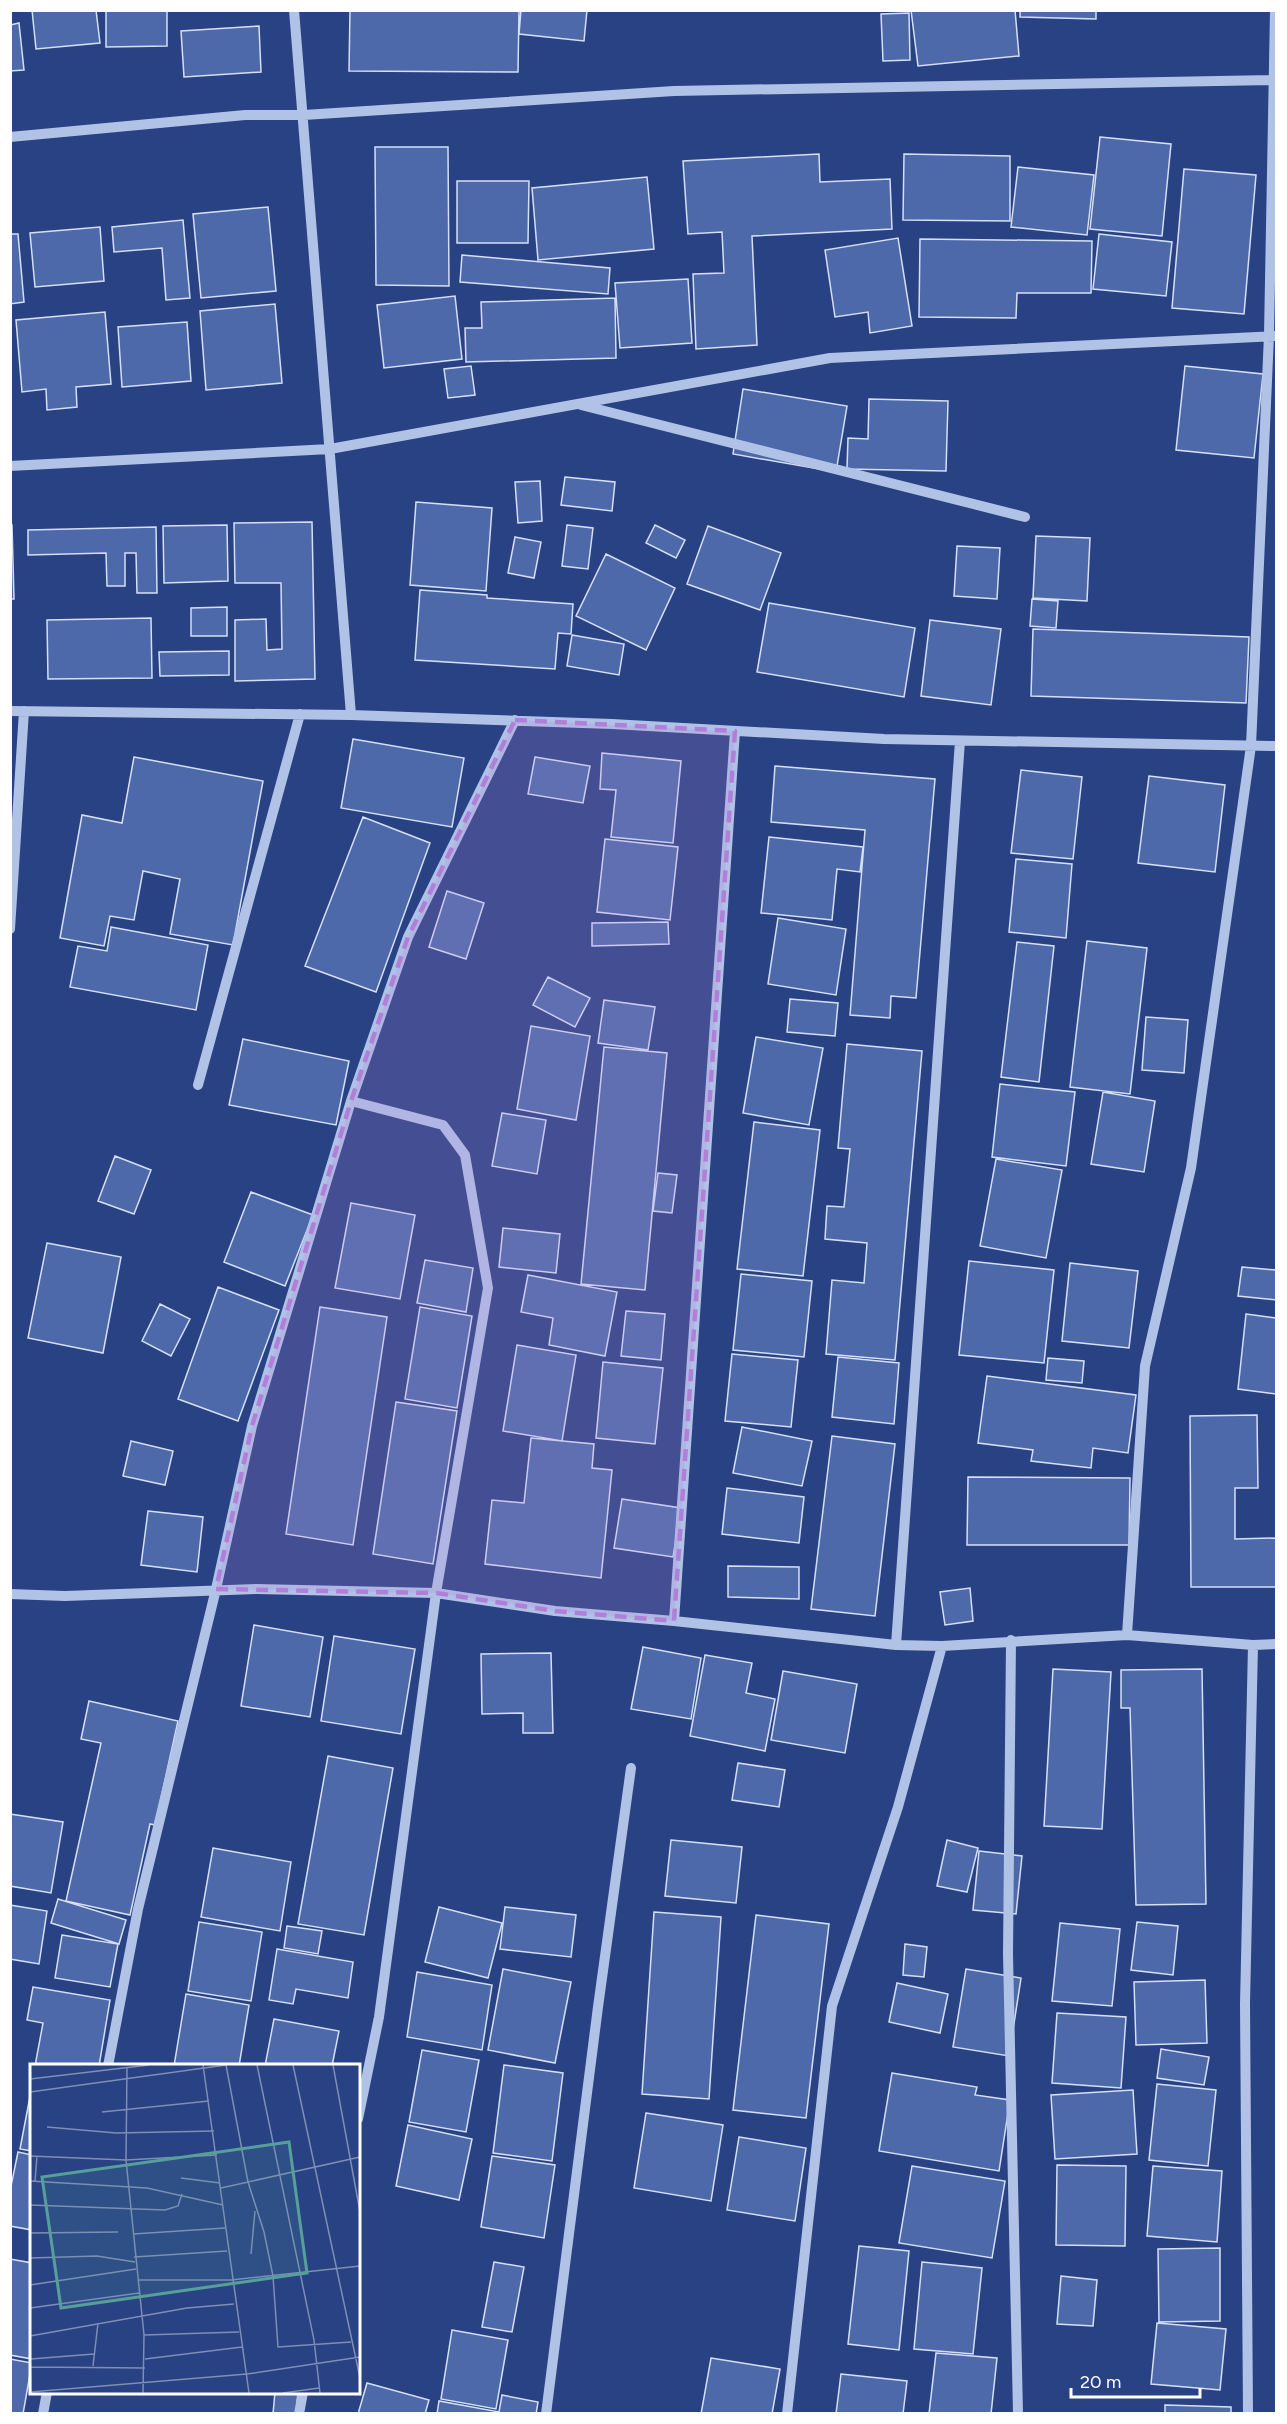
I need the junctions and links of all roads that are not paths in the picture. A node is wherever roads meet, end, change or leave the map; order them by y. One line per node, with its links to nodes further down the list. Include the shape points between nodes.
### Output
1 (294, 10): 4 (street)
2 (1275, 10): 3 (street)
3 (1275, 80): 4 (street, via 674,91); 6 (street)
4 (304, 115): 5 (street, via 245,115); 8 (street)
5 (10, 137)
6 (1273, 335): 7 (street, via 830,358); 18 (street)
7 (575, 404): 8 (street); 10 (street)
8 (330, 449): 9 (street); 14 (street)
9 (10, 466)
10 (1026, 517)
11 (10, 711): 12 (street)
12 (24, 711): 13 (street); 20 (street)
13 (300, 714): 14 (street); 21 (street)
14 (351, 715): 15 (street)
15 (515, 720): 16 (street); 22 (street, via 408,937)
16 (735, 731): 17 (street); 26 (street)
17 (960, 741): 18 (street); 30 (street)
18 (1251, 746): 19 (street); 27 (street, via 1191,1168 1145,1366)
19 (1276, 746)
20 (10, 929)
21 (198, 1085)
22 (351, 1101): 23 (street, via 252,1426); 24 (street, via 443,1125 465,1155 473,1200 488,1288)
23 (216, 1589): 24 (street); 25 (street, via 65,1596); 34 (street, via 138,1909)
24 (436, 1593): 26 (street, via 555,1611); 35 (street, via 380,2017)
25 (10, 1594)
26 (674, 1621): 30 (street)
27 (1127, 1635): 28 (street); 31 (street)
28 (1011, 1641): 32 (street); 42 (street, via 1008,1954)
29 (1276, 1644): 31 (street)
30 (896, 1645): 32 (street)
31 (1253, 1645): 43 (street, via 1245,2004)
32 (942, 1646): 41 (street, via 898,1807 832,2006)
33 (632, 1768): 40 (street)
34 (108, 2064)
35 (360, 2110)
36 (47, 2394): 38 (street)
37 (303, 2394): 39 (street)
38 (43, 2414)
39 (299, 2414)
40 (546, 2414)
41 (787, 2414)
42 (1018, 2414)
43 (1248, 2414)

